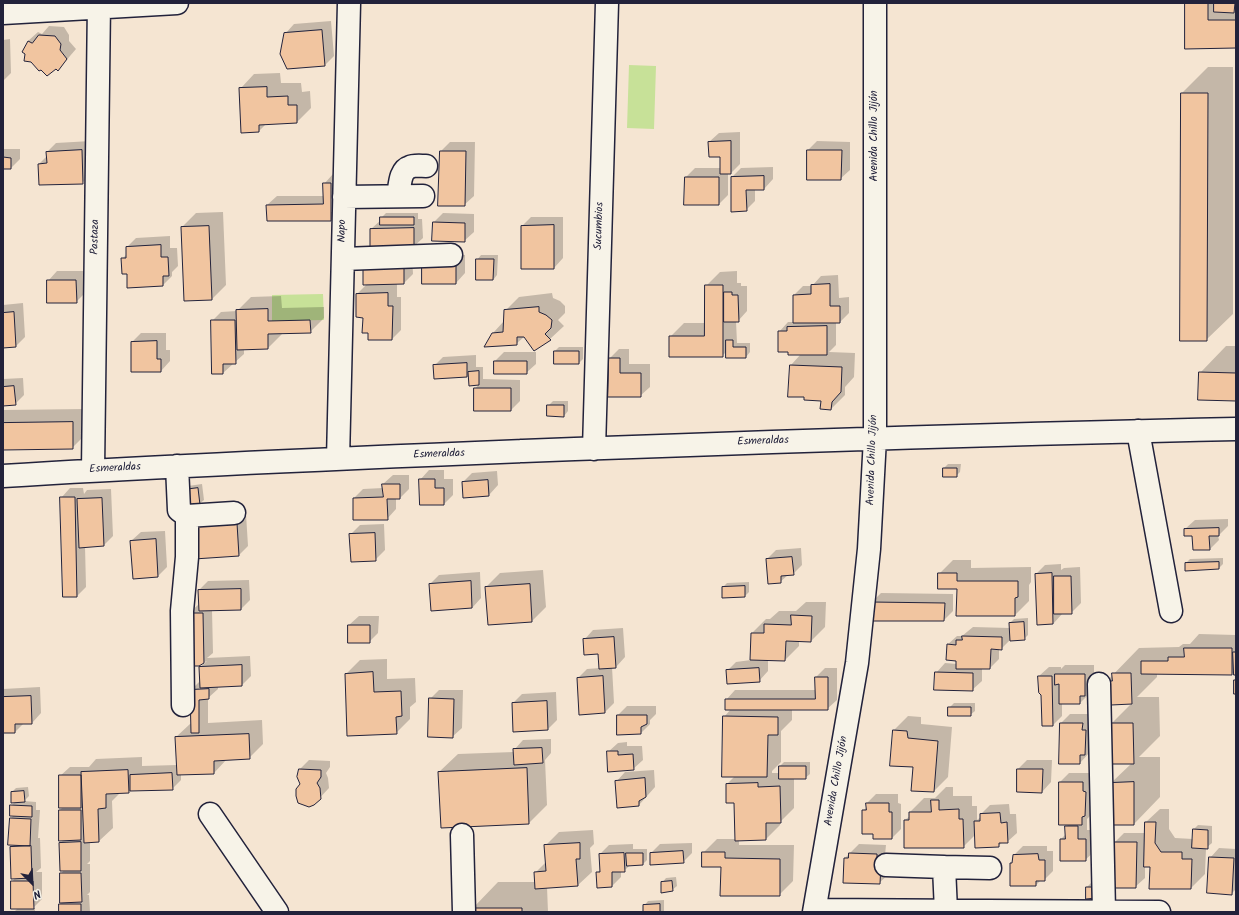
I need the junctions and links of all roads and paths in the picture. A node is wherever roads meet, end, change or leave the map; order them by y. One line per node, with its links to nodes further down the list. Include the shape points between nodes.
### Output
1 (177, 3): 5 (street)
2 (349, 3): 10 (street, Napo)
3 (607, 3): 16 (street, Sucumbios)
4 (875, 3): 15 (street, Avenida Chillo Jijón)
5 (99, 6): 6 (street); 19 (street, Pastaza)
6 (3, 13)
7 (426, 166): 8 (street, via 405,169)
8 (398, 196): 9 (street); 10 (street)
9 (423, 196)
10 (344, 197): 12 (street, Napo)
11 (451, 255): 12 (street)
12 (342, 259): 17 (street, Napo)
13 (1236, 429): 14 (street, Esmeraldas)
14 (1138, 431): 15 (street, Esmeraldas); 23 (street)
15 (875, 438): 16 (street, Esmeraldas); 31 (street, Avenida Chillo Jijón, via 869,549 857,663)
16 (594, 449): 17 (street, Esmeraldas)
17 (338, 459): 18 (street, Esmeraldas)
18 (177, 466): 19 (street, Esmeraldas); 22 (street, via 179,510)
19 (92, 470): 20 (street, Esmeraldas)
20 (3, 476)
21 (234, 513): 22 (street)
22 (187, 516): 25 (street, via 187,557 182,611)
23 (1171, 611)
24 (1099, 684): 33 (street)
25 (182, 705)
26 (210, 814): 34 (street)
27 (462, 836): 35 (street)
28 (886, 865): 29 (street)
29 (944, 867): 30 (street); 32 (street)
30 (990, 868)
31 (814, 911): 32 (street)
32 (946, 911): 33 (street)
33 (1104, 911): 36 (street)
34 (277, 912)
35 (464, 912)
36 (1160, 912)

